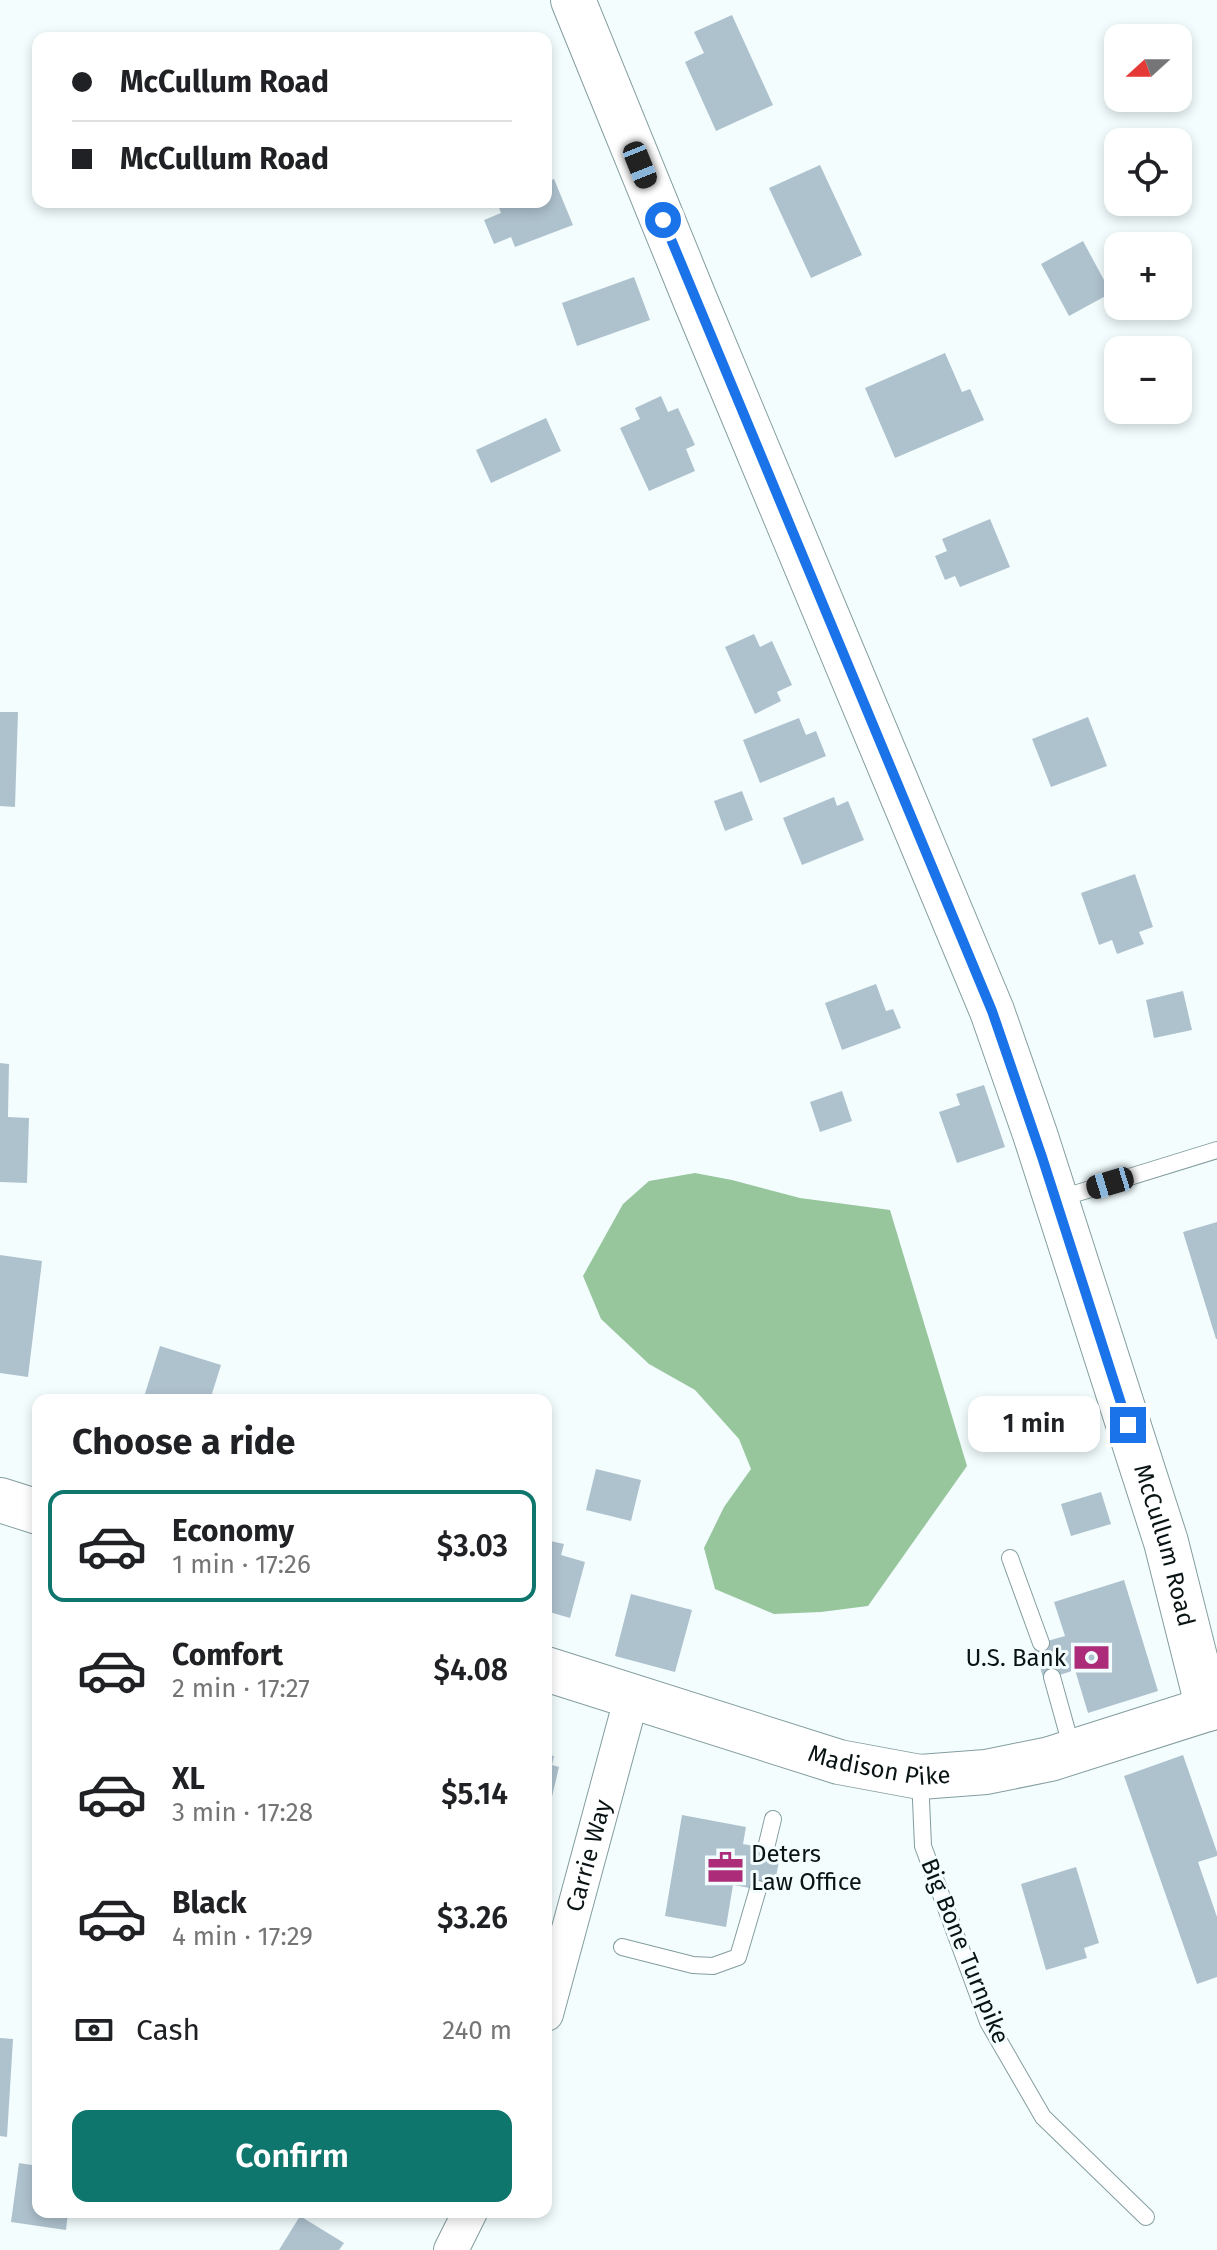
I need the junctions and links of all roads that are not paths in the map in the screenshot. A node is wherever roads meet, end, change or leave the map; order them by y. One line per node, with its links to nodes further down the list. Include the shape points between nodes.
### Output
1 (573, 0): 3 (street, McCullum Road, via 992,1011)
2 (1217, 1150): 3 (lane)
3 (1056, 1200): 11 (street, McCullum Road, via 1166,1542)
4 (0, 1500): 5 (street)
5 (32, 1510)
6 (1010, 1558): 7 (lane)
7 (1041, 1643)
8 (552, 1671): 10 (street, Madison Pike)
9 (1052, 1677): 12 (lane)
10 (632, 1696): 13 (street, Madison Pike, via 839,1762); 18 (street, Carrie Way)
11 (1212, 1708): 12 (street, Madison Pike)
12 (1073, 1751): 13 (street, Madison Pike, via 986,1772)
13 (920, 1777): 19 (lane, Big Bone Turnpike, via 923,1846 988,2022 1043,2117)
14 (773, 1819): 15 (lane)
15 (766, 1848)
16 (758, 1889): 17 (lane, via 738,1957 713,1966 693,1965)
17 (622, 1947)
18 (552, 1992)
19 (1146, 2217)
20 (467, 2218): 21 (street)
21 (451, 2250)

